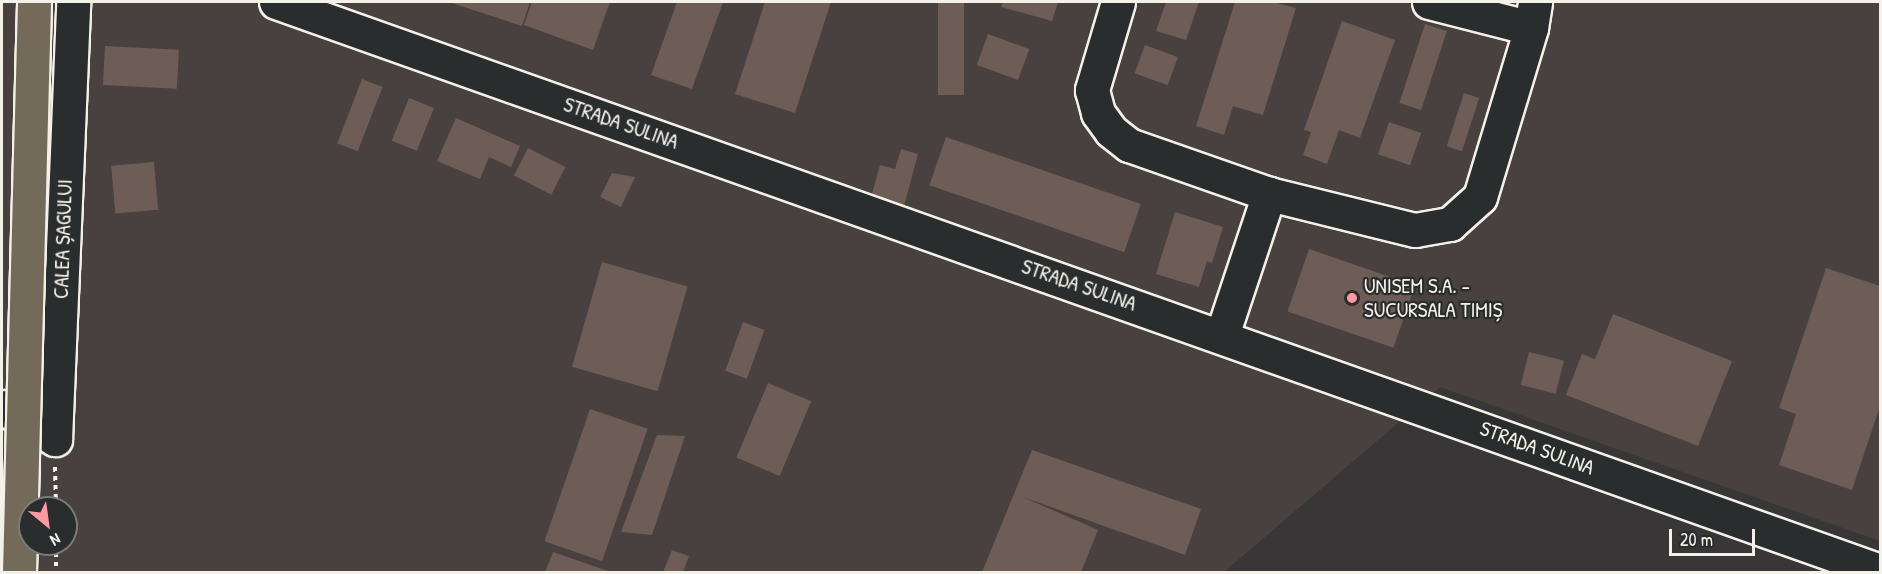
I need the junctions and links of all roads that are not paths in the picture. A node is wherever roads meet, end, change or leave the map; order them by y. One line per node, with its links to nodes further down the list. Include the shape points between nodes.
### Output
1 (34, 2): 11 (main road, CALEA ȘAGULUI, bridge)
2 (72, 2): 9 (street, CALEA ȘAGULUI, via 55,439)
3 (276, 2): 8 (street, STRADA SULINA)
4 (1118, 2): 7 (street, via 1092,90 1098,113 1111,131 1129,145)
5 (1429, 2): 6 (street)
6 (1533, 15): 7 (street, via 1480,197 1450,224 1415,230 1392,227)
7 (1269, 194): 8 (street)
8 (1222, 335): 10 (street, STRADA SULINA)
9 (2, 407)
10 (1881, 571)
11 (19, 573)

